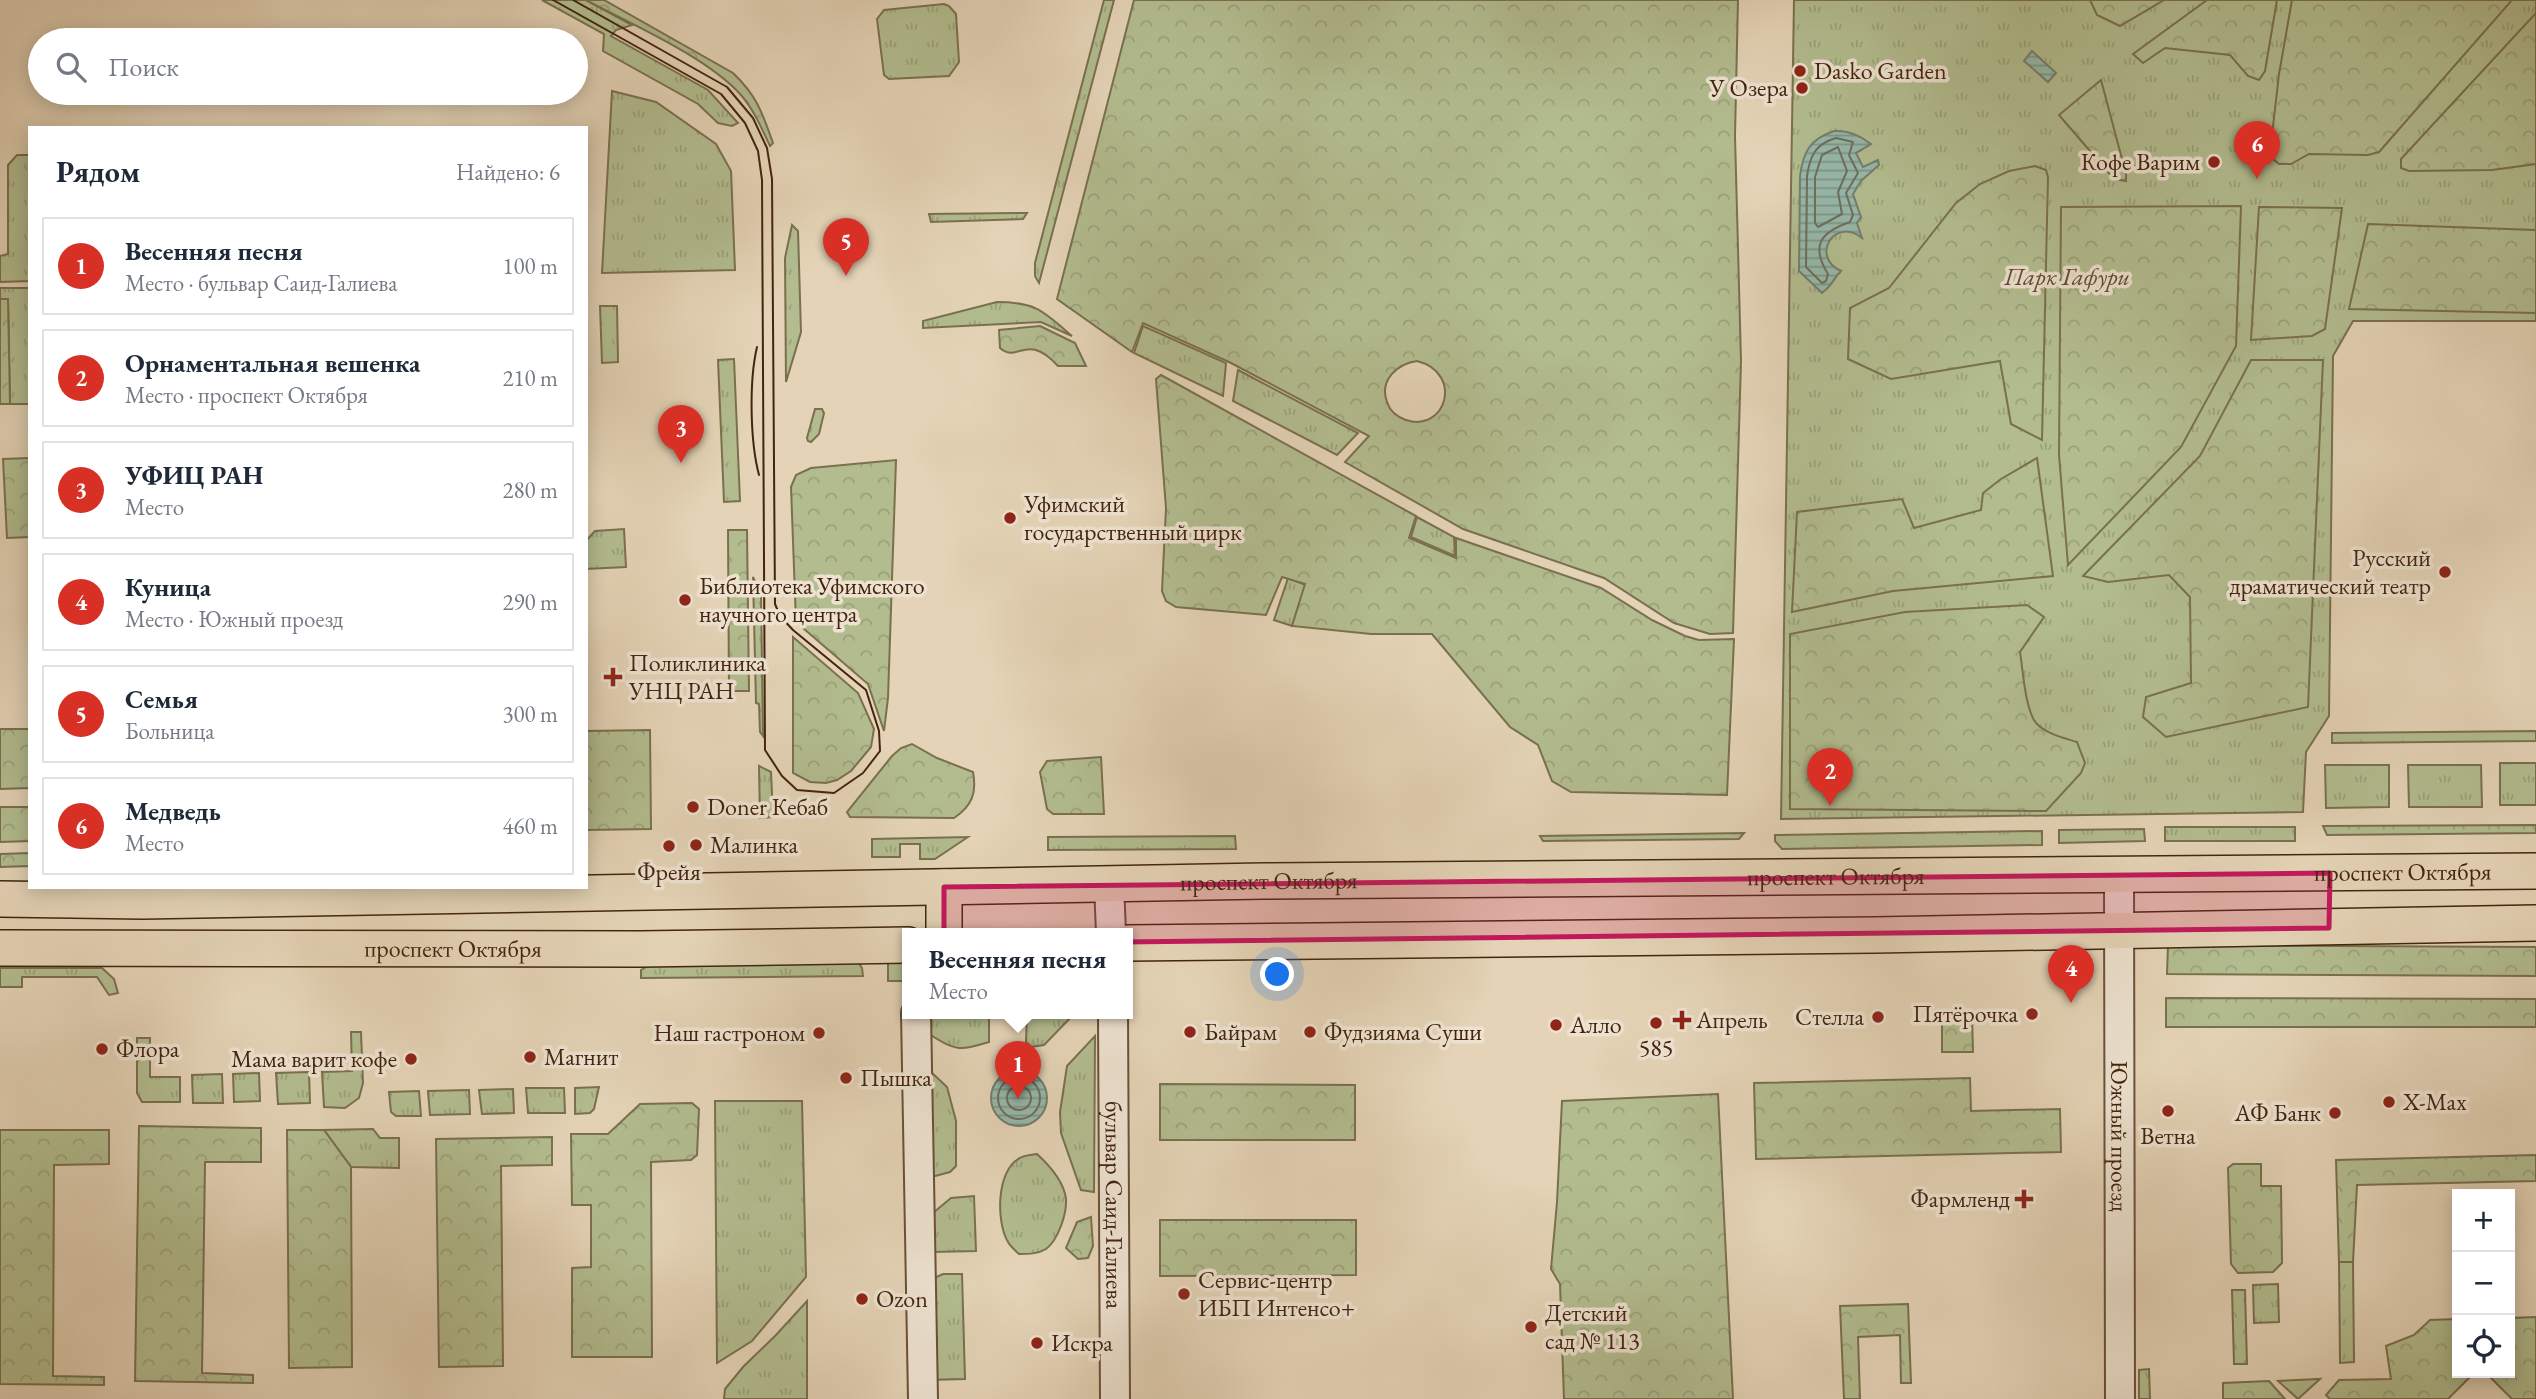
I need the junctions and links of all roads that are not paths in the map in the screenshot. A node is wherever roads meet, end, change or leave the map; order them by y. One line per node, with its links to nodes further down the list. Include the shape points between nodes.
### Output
1 (2536, 871): 2 (main road, проспект Октября)
2 (2330, 873): 3 (main road, проспект Октября); 12 (main road)
3 (2119, 874): 4 (main road, проспект Октября); 13 (street, Южный проезд)
4 (1875, 876): 5 (main road, проспект Октября); 14 (main road)
5 (1109, 884): 6 (main road, проспект Октября); 11 (street)
6 (944, 887): 7 (main road, проспект Октября); 10 (main road)
7 (530, 894): 8 (main road, проспект Октября); 18 (main road)
8 (0, 899)
9 (2536, 923): 12 (main road)
10 (944, 928)
11 (1111, 928)
12 (2329, 928): 13 (main road)
13 (2119, 931): 14 (main road); 23 (street, Южный проезд)
14 (1875, 935): 15 (main road)
15 (1133, 943)
16 (902, 945): 18 (main road, проспект Октября)
17 (0, 948): 18 (main road, проспект Октября)
18 (531, 949)
19 (916, 1019): 21 (street)
20 (1113, 1019): 22 (street, бульвар Саид-Галиева)
21 (923, 1399)
22 (1115, 1399)
23 (2120, 1399)

